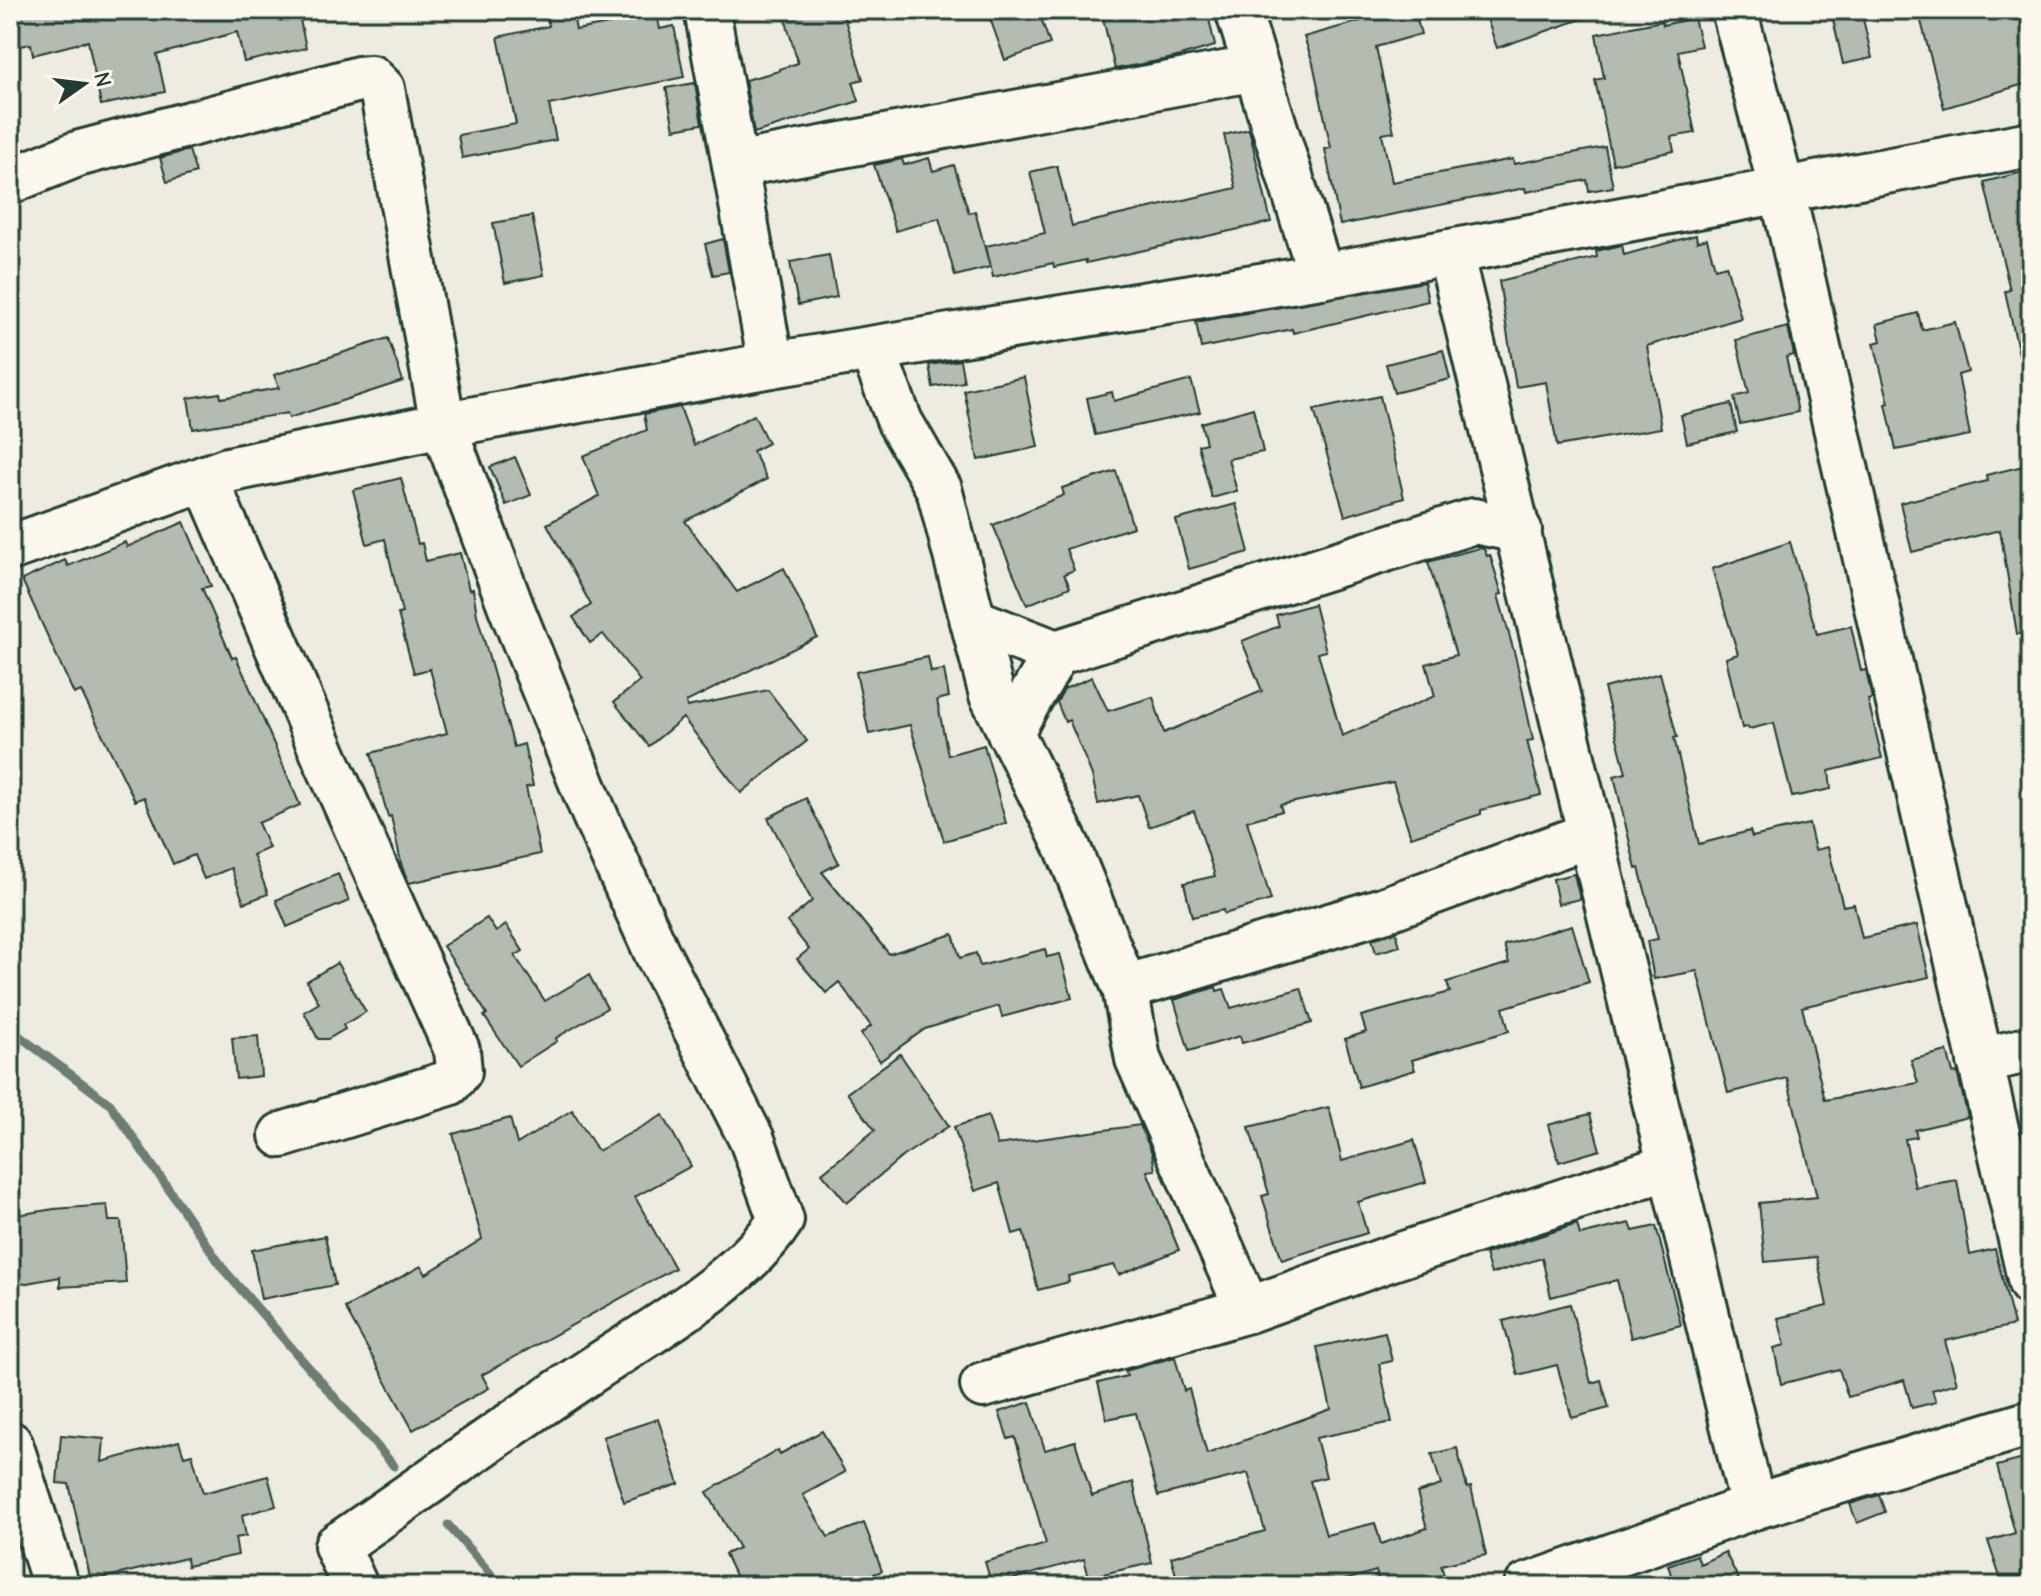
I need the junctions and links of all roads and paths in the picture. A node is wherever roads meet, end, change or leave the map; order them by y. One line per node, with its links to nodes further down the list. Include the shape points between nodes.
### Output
1 (707, 10): 6 (street)
2 (1238, 10): 4 (street)
3 (1734, 10): 8 (street)
4 (1256, 68): 6 (street); 10 (street)
5 (2031, 144): 8 (street)
6 (735, 165): 12 (street)
7 (10, 181): 13 (street, via 77,154 371,78 385,99)
8 (1782, 190): 9 (street); 25 (street)
9 (1450, 252): 10 (street); 14 (street)
10 (1321, 276): 11 (street)
11 (872, 349): 12 (street); 19 (street, via 900,422 939,489)
12 (771, 365): 13 (street)
13 (443, 425): 15 (street); 35 (street, via 594,813 657,953 752,1140 781,1220 749,1260 712,1288 337,1546)
14 (1505, 477): 16 (street); 17 (street)
15 (205, 478): 18 (street); 26 (street, via 457,1050 459,1071 449,1083)
16 (1474, 521): 17 (street); 20 (street)
17 (1519, 530): 22 (street)
18 (10, 548)
19 (973, 621): 20 (street); 21 (street, via 992,695)
20 (1056, 653): 21 (street)
21 (1010, 733): 23 (street, via 1067,846)
22 (1589, 835): 23 (street, via 1383,910); 27 (street)
23 (1125, 988): 29 (street, via 1138,1059)
24 (2031, 1049): 25 (street)
25 (1980, 1061): 28 (street)
26 (282, 1135)
27 (1668, 1167): 29 (street); 33 (street)
28 (2031, 1283)
29 (1248, 1310): 30 (street)
30 (983, 1385)
31 (2031, 1423): 33 (street)
32 (10, 1444): 34 (street)
33 (1753, 1507): 36 (street)
34 (56, 1586)
35 (355, 1586)
36 (1527, 1586)

